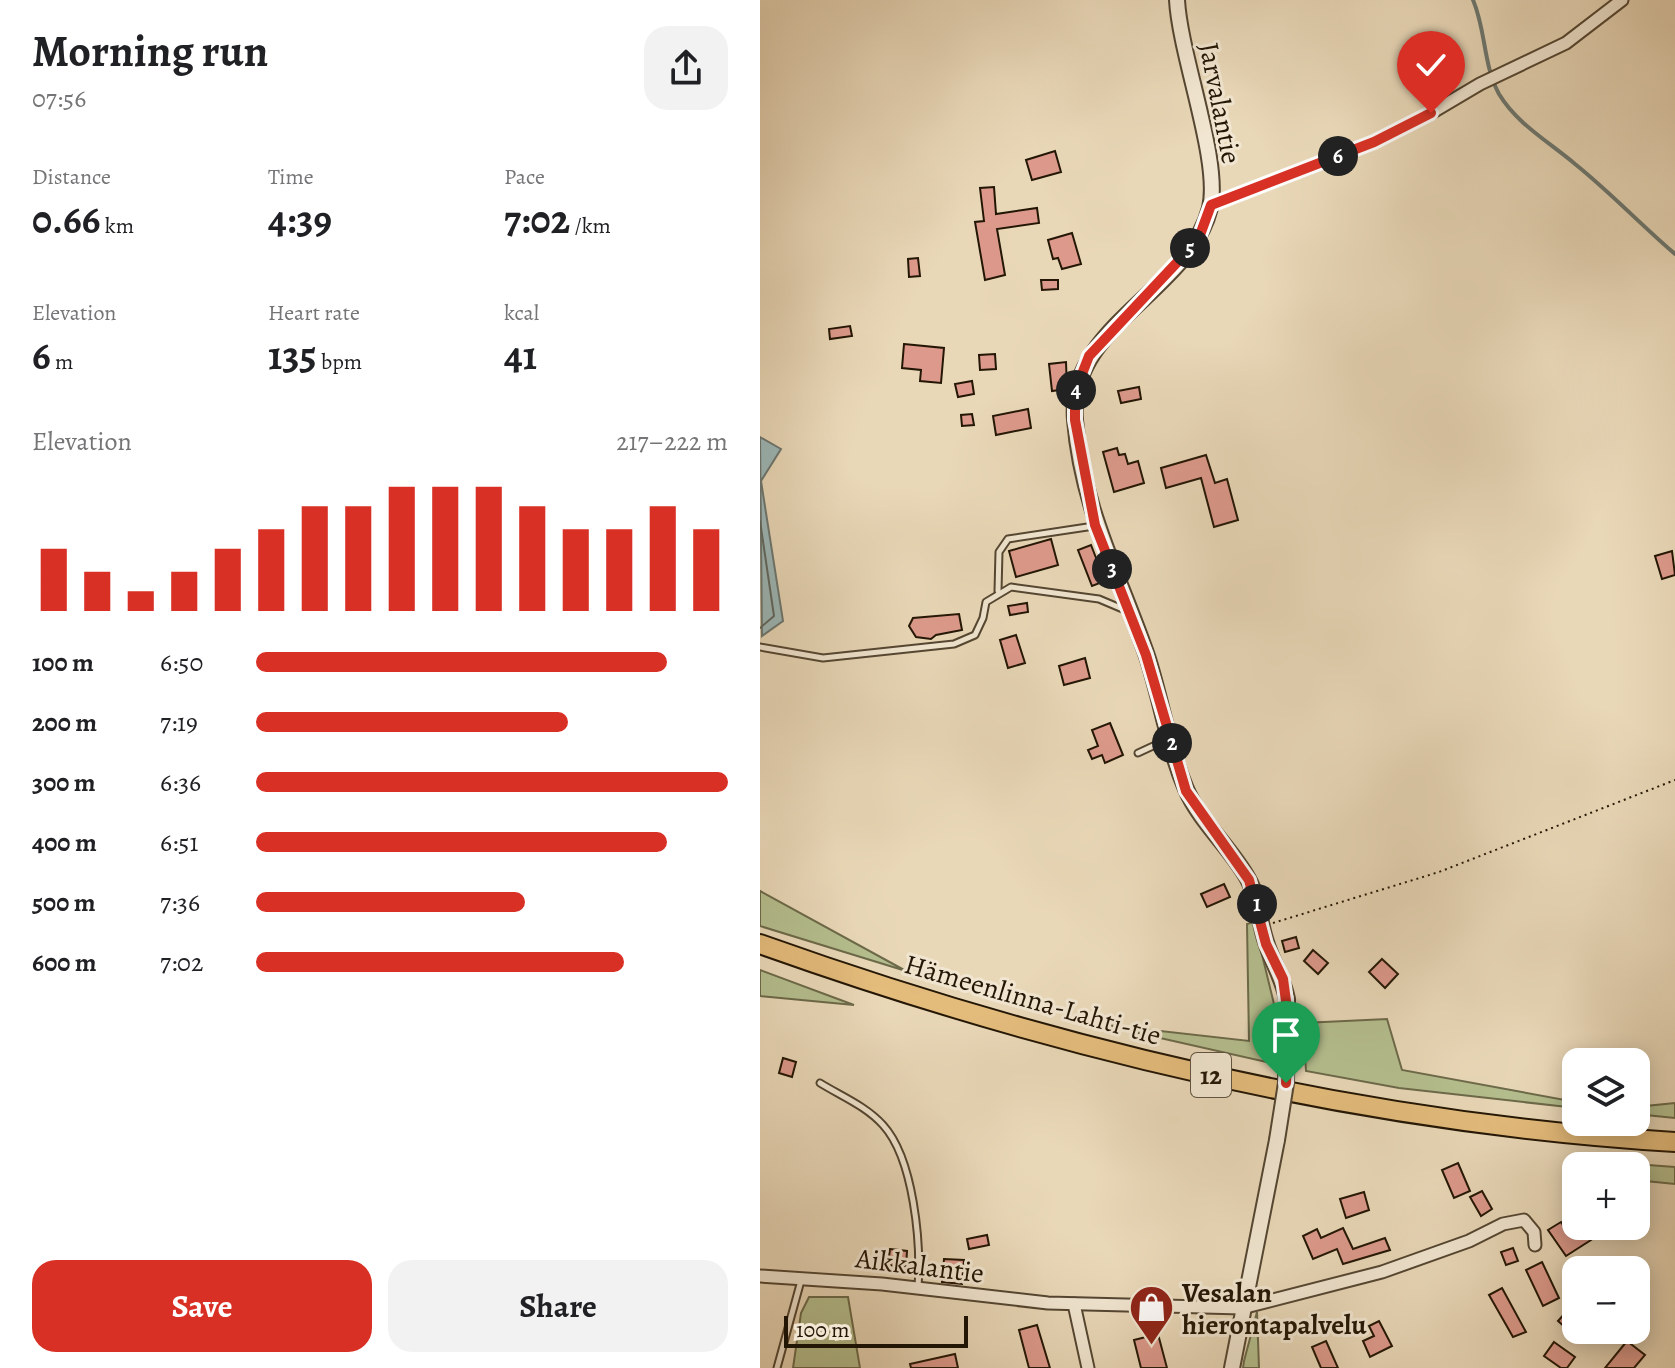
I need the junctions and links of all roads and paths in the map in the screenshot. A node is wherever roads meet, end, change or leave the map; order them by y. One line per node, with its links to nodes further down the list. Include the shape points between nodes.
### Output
1 (1177, 0): 3 (street, Jarvalantie, via 1209,164)
2 (1622, 0): 3 (street, via 1566,43 1374,142)
3 (1211, 205): 4 (street, Jarvalantie, via 1200,235 1184,255 1089,356 1075,392 1077,434)
4 (1095, 525): 5 (lane, via 1008,539 999,552); 6 (street, Jarvalantie)
5 (998, 591): 6 (lane, via 1011,587 1099,599); 7 (lane, via 986,602 975,635 954,644 823,658)
6 (1129, 613): 8 (street, Jarvalantie)
7 (760, 647)
8 (1171, 738): 9 (lane); 11 (street, Jarvalantie, via 1186,791 1249,880)
9 (1138, 753)
10 (1675, 780): 11 (path, via 1439,872)
11 (1262, 926): 20 (street, Jarvalantie, bridge, via 1287,999 1286,1083)
12 (760, 944): 14 (highway, Hämeenlinna-Lahti-tie / 12, via 999,1022 1275,1090 1573,1134)
13 (820, 1083): 18 (lane, via 874,1116 893,1139 914,1211)
14 (1675, 1142)
15 (1535, 1245): 20 (street, Aikkalantie, via 1534,1232 1524,1220 1503,1224 1382,1272)
16 (760, 1276): 17 (street, Aikkalantie)
17 (802, 1276): 18 (street, Aikkalantie); 21 (lane)
18 (918, 1288): 19 (street, Aikkalantie)
19 (1074, 1304): 20 (street, Aikkalantie); 22 (street)
20 (1242, 1308): 23 (street, Jarvalantie)
21 (777, 1368)
22 (1088, 1368)
23 (1232, 1368)

